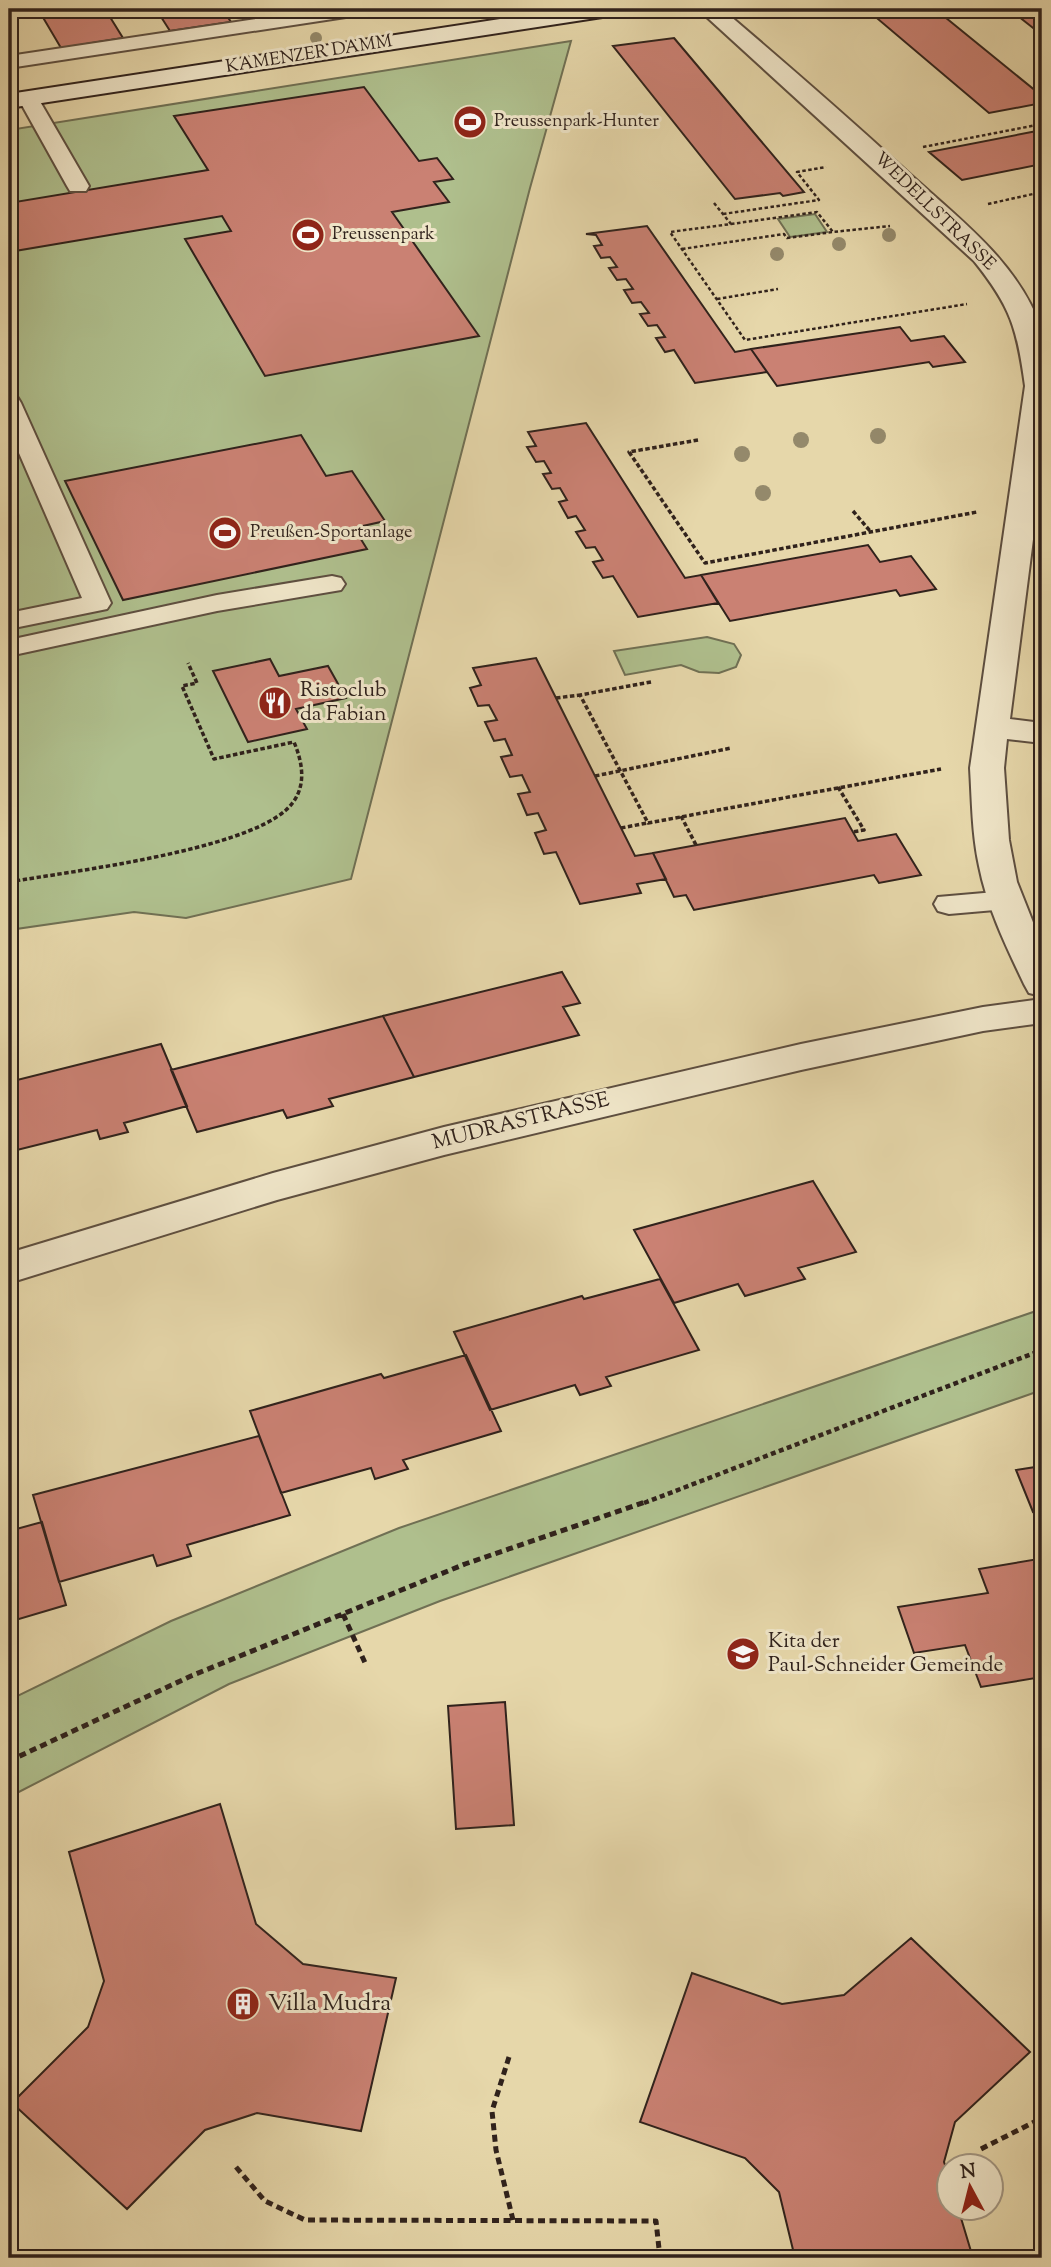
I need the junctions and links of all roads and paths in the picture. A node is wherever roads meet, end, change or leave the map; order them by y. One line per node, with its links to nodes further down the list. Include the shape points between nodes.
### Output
1 (359, 9): 4 (lane)
2 (609, 9): 5 (street, KAMENZER DAMM)
3 (709, 9): 20 (street, WEDELLSTRASSE, via 972,244)
4 (9, 62)
5 (18, 100): 9 (lane)
6 (1042, 124): 7 (path)
7 (917, 148)
8 (832, 166): 13 (path, via 797,172 819,201)
9 (78, 186)
10 (1042, 192): 12 (path)
11 (714, 203): 13 (path)
12 (980, 206)
13 (723, 214): 14 (path)
14 (730, 224): 16 (path, via 817,212); 17 (path, via 670,232)
15 (896, 225): 16 (path)
16 (834, 232): 17 (path, via 787,238 784,234)
17 (682, 249): 21 (path)
18 (778, 289): 21 (path)
19 (1042, 289): 20 (street)
20 (1012, 291): 25 (street, WEDELLSTRASSE, via 1033,345 1039,386)
21 (717, 299): 22 (path, via 745,340)
22 (979, 302)
23 (9, 403): 30 (lane, via 98,603)
24 (698, 440): 28 (path, via 629,452 705,563)
25 (1035, 476): 36 (street, WEDELLSTRASSE)
26 (853, 511): 28 (path)
27 (978, 512): 28 (path)
28 (870, 531)
29 (332, 584): 31 (lane, via 217,603)
30 (9, 621)
31 (9, 648)
32 (188, 663): 48 (path, via 197,683 182,686 214,760 295,742 304,762 301,787 285,812 246,833)
33 (651, 682): 34 (path)
34 (580, 695): 35 (path); 40 (path)
35 (556, 698)
36 (993, 727): 37 (street); 49 (street, WEDELLSTRASSE, via 987,768 990,821)
37 (1042, 733)
38 (731, 748): 40 (path)
39 (942, 769): 42 (path)
40 (621, 771): 41 (path); 44 (path)
41 (595, 776)
42 (838, 787): 43 (path); 46 (path, via 864,830)
43 (681, 816): 44 (path); 47 (path)
44 (648, 822): 45 (path)
45 (621, 828)
46 (853, 832)
47 (696, 845)
48 (9, 882)
49 (1007, 901): 50 (lane); 51 (street, WEDELLSTRASSE)
50 (950, 904)
51 (1042, 984)
52 (1042, 1011): 53 (street, MUDRASTRASSE, via 812,1055 444,1141)
53 (9, 1268)
54 (1042, 1350): 55 (path, via 638,1505 465,1564)
55 (343, 1614): 56 (path); 57 (path, via 191,1675)
56 (366, 1665)
57 (9, 1761)
58 (509, 2057): 62 (path, via 492,2111)
59 (1042, 2118): 60 (path)
60 (981, 2150)
61 (236, 2167): 62 (path, via 265,2201 306,2220)
62 (513, 2220): 63 (path, via 656,2221)
63 (660, 2258)

